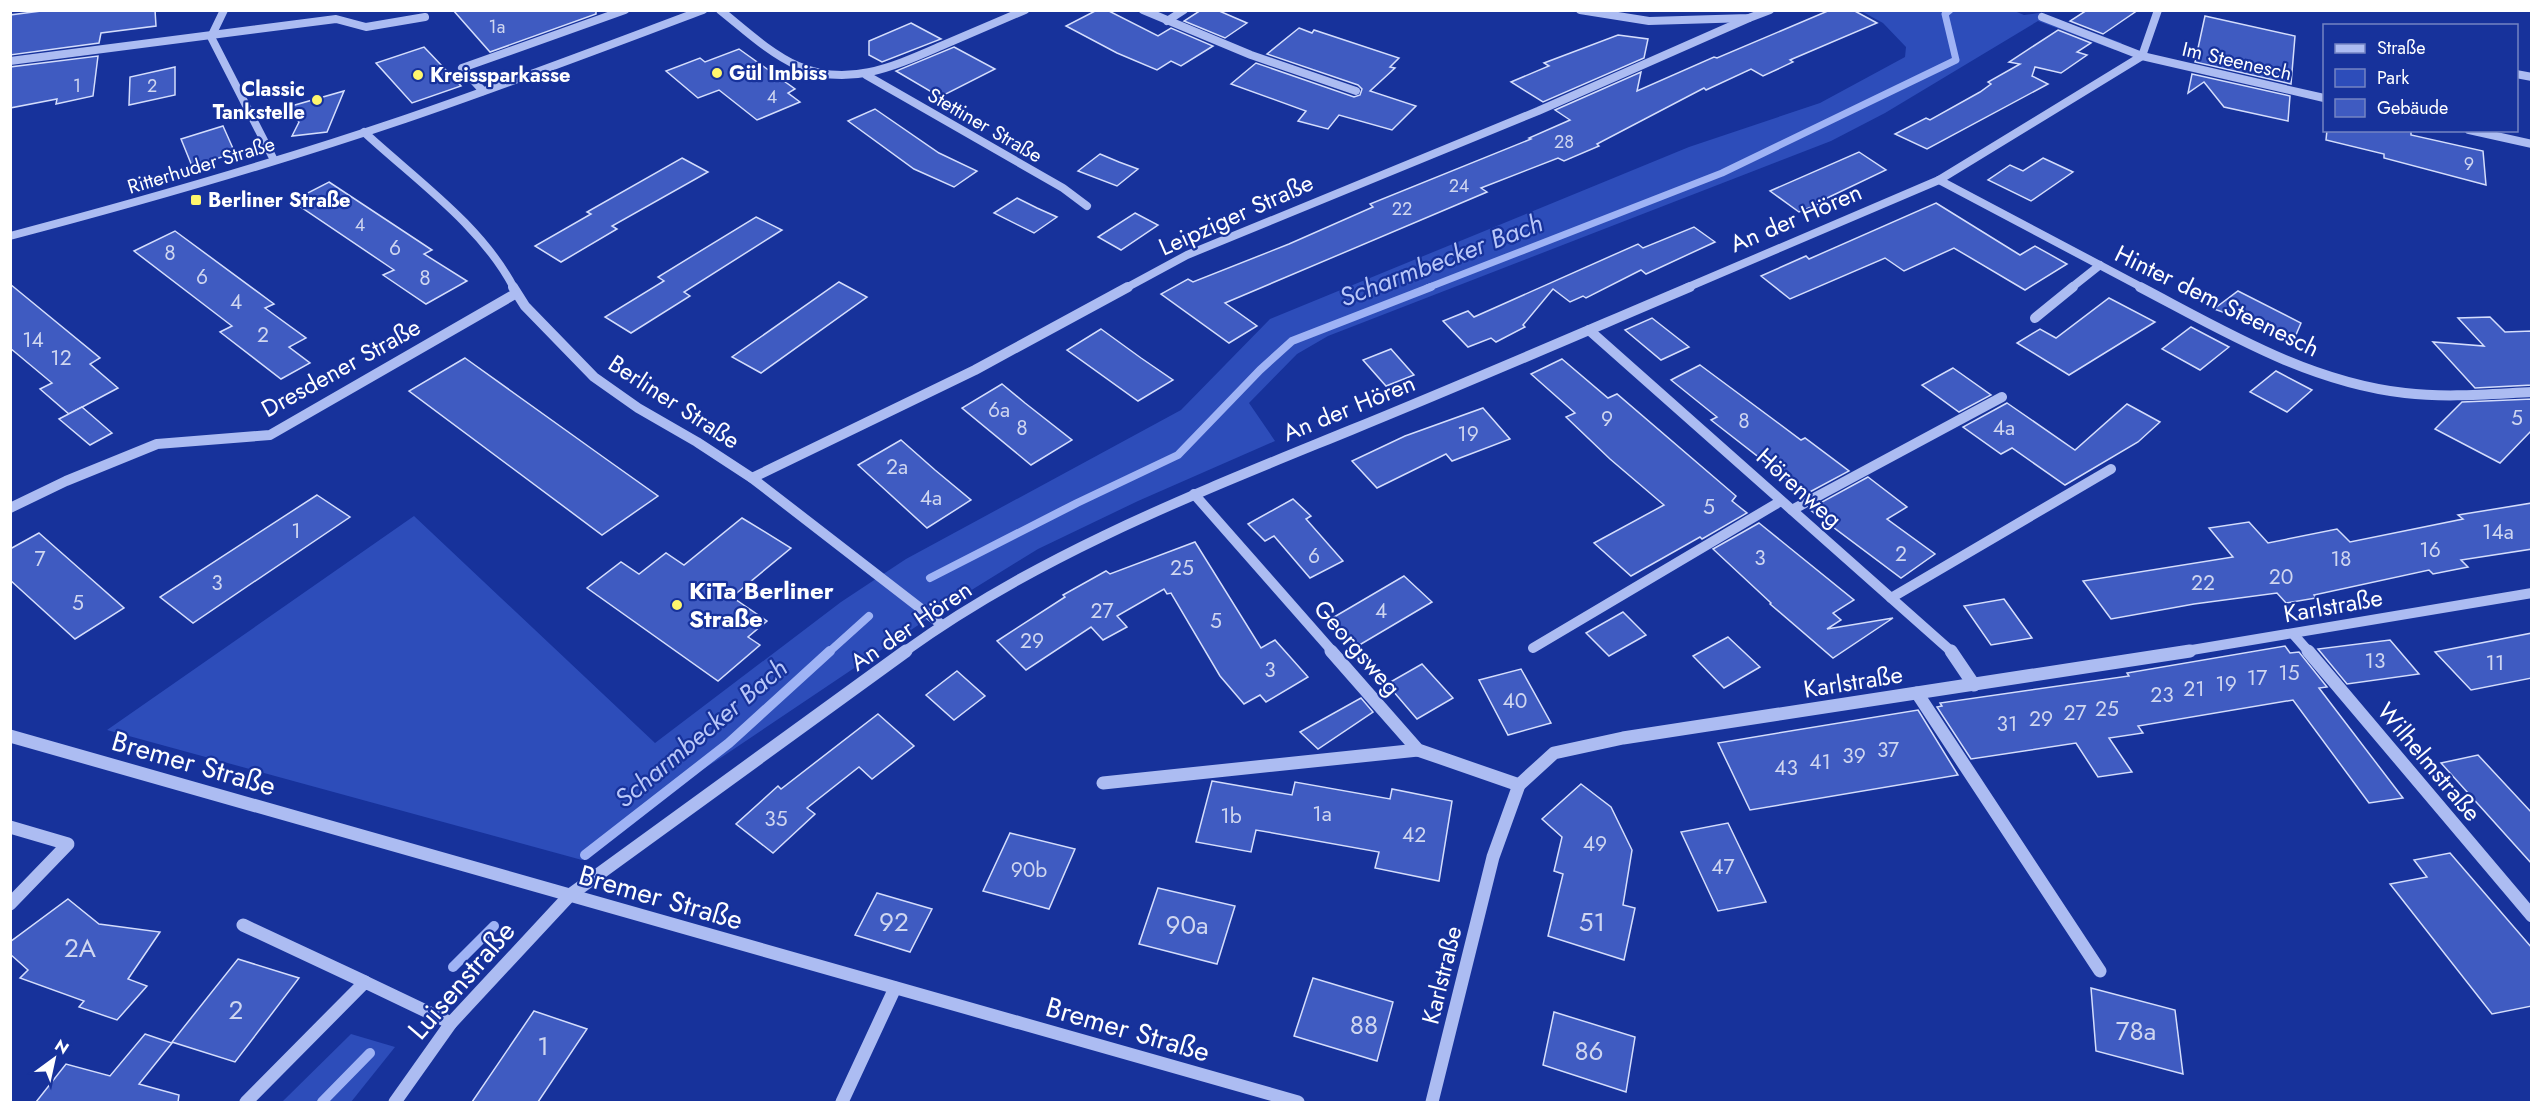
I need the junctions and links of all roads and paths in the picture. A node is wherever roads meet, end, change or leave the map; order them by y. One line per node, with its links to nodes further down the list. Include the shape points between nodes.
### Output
1 (224, 10): 15 (street)
2 (625, 10): 19 (street, via 462,68)
3 (704, 10): 19 (street, Ritterhuder Straße)
4 (720, 10): 18 (street, via 790,63 813,74)
5 (1025, 10): 18 (street, via 912,60)
6 (1143, 10): 14 (street)
7 (1184, 10): 14 (street)
8 (1580, 10): 13 (street, via 1649,21)
9 (1770, 10): 13 (street, Leipziger Straße)
10 (2158, 10): 16 (street)
11 (424, 17): 15 (street, via 366,27 336,19)
12 (2042, 17): 16 (street, Im Steenesch)
13 (1749, 18): 36 (street, Leipziger Straße, via 1538,111 1187,255 975,370)
14 (1167, 21): 20 (street)
15 (211, 37): 17 (street); 25 (street)
16 (2142, 56): 21 (street, Im Steenesch); 26 (street, An der Hören)
17 (10, 61)
18 (866, 75): 27 (street, Stettiner Straße, via 1063,188)
19 (483, 91): 22 (street, Ritterhuder Straße)
20 (1356, 91)
21 (2323, 98)
22 (364, 132): 25 (street, Ritterhuder Straße); 30 (street, Berliner Straße, via 470,230 503,268)
23 (2477, 132): 24 (street)
24 (2532, 144)
25 (274, 160): 28 (street, Ritterhuder Straße, via 146,200)
26 (1939, 180): 29 (street, Hinter dem Steenesch); 32 (street, An der Hören)
27 (1087, 206)
28 (10, 236)
29 (2100, 265): 31 (street); 33 (street, Hinter dem Steenesch, via 2250,345 2332,378 2386,391 2452,395)
30 (515, 294): 36 (street, Berliner Straße, via 594,377); 39 (street, Dresdener Straße, via 270,435 157,444)
31 (2035, 318)
32 (1589, 330): 37 (street, An der Hören); 38 (street, Hörenweg)
33 (2532, 392)
34 (2002, 397): 40 (street)
35 (2111, 469): 42 (street)
36 (752, 478): 43 (street, Berliner Straße)
37 (1194, 494): 43 (street, An der Hören, via 1090,541); 49 (street, Georgsweg)
38 (1781, 501): 40 (street, Hörenweg); 45 (street)
39 (10, 508)
40 (1792, 510): 42 (street, Hörenweg)
41 (2532, 593): 44 (street, Karlstraße)
42 (1891, 598): 46 (street, Hörenweg, via 1950,650)
43 (942, 625): 53 (street, An der Hören)
44 (2294, 634): 46 (street, Karlstraße); 55 (street, Wilhelmstraße)
45 (1533, 648)
46 (1974, 685): 47 (street, Karlstraße)
47 (1917, 693): 51 (street, Karlstraße, via 1623,738 1554,753); 57 (street)
48 (10, 736): 53 (street, Bremer Straße)
49 (1418, 750): 50 (street); 51 (street)
50 (1103, 783)
51 (1519, 784): 65 (street, Karlstraße, via 1493,857)
52 (10, 827): 54 (street, via 68,844)
53 (570, 895): 59 (street, Bremer Straße); 60 (street, Luisenstraße)
54 (10, 904)
55 (2532, 916)
56 (243, 925): 58 (street)
57 (2100, 971)
58 (365, 982): 60 (street); 61 (street)
59 (895, 988): 63 (street); 64 (street, Bremer Straße)
60 (451, 1023): 62 (street, Luisenstraße)
61 (246, 1102)
62 (395, 1102)
63 (842, 1102)
64 (1298, 1102)
65 (1432, 1102)

